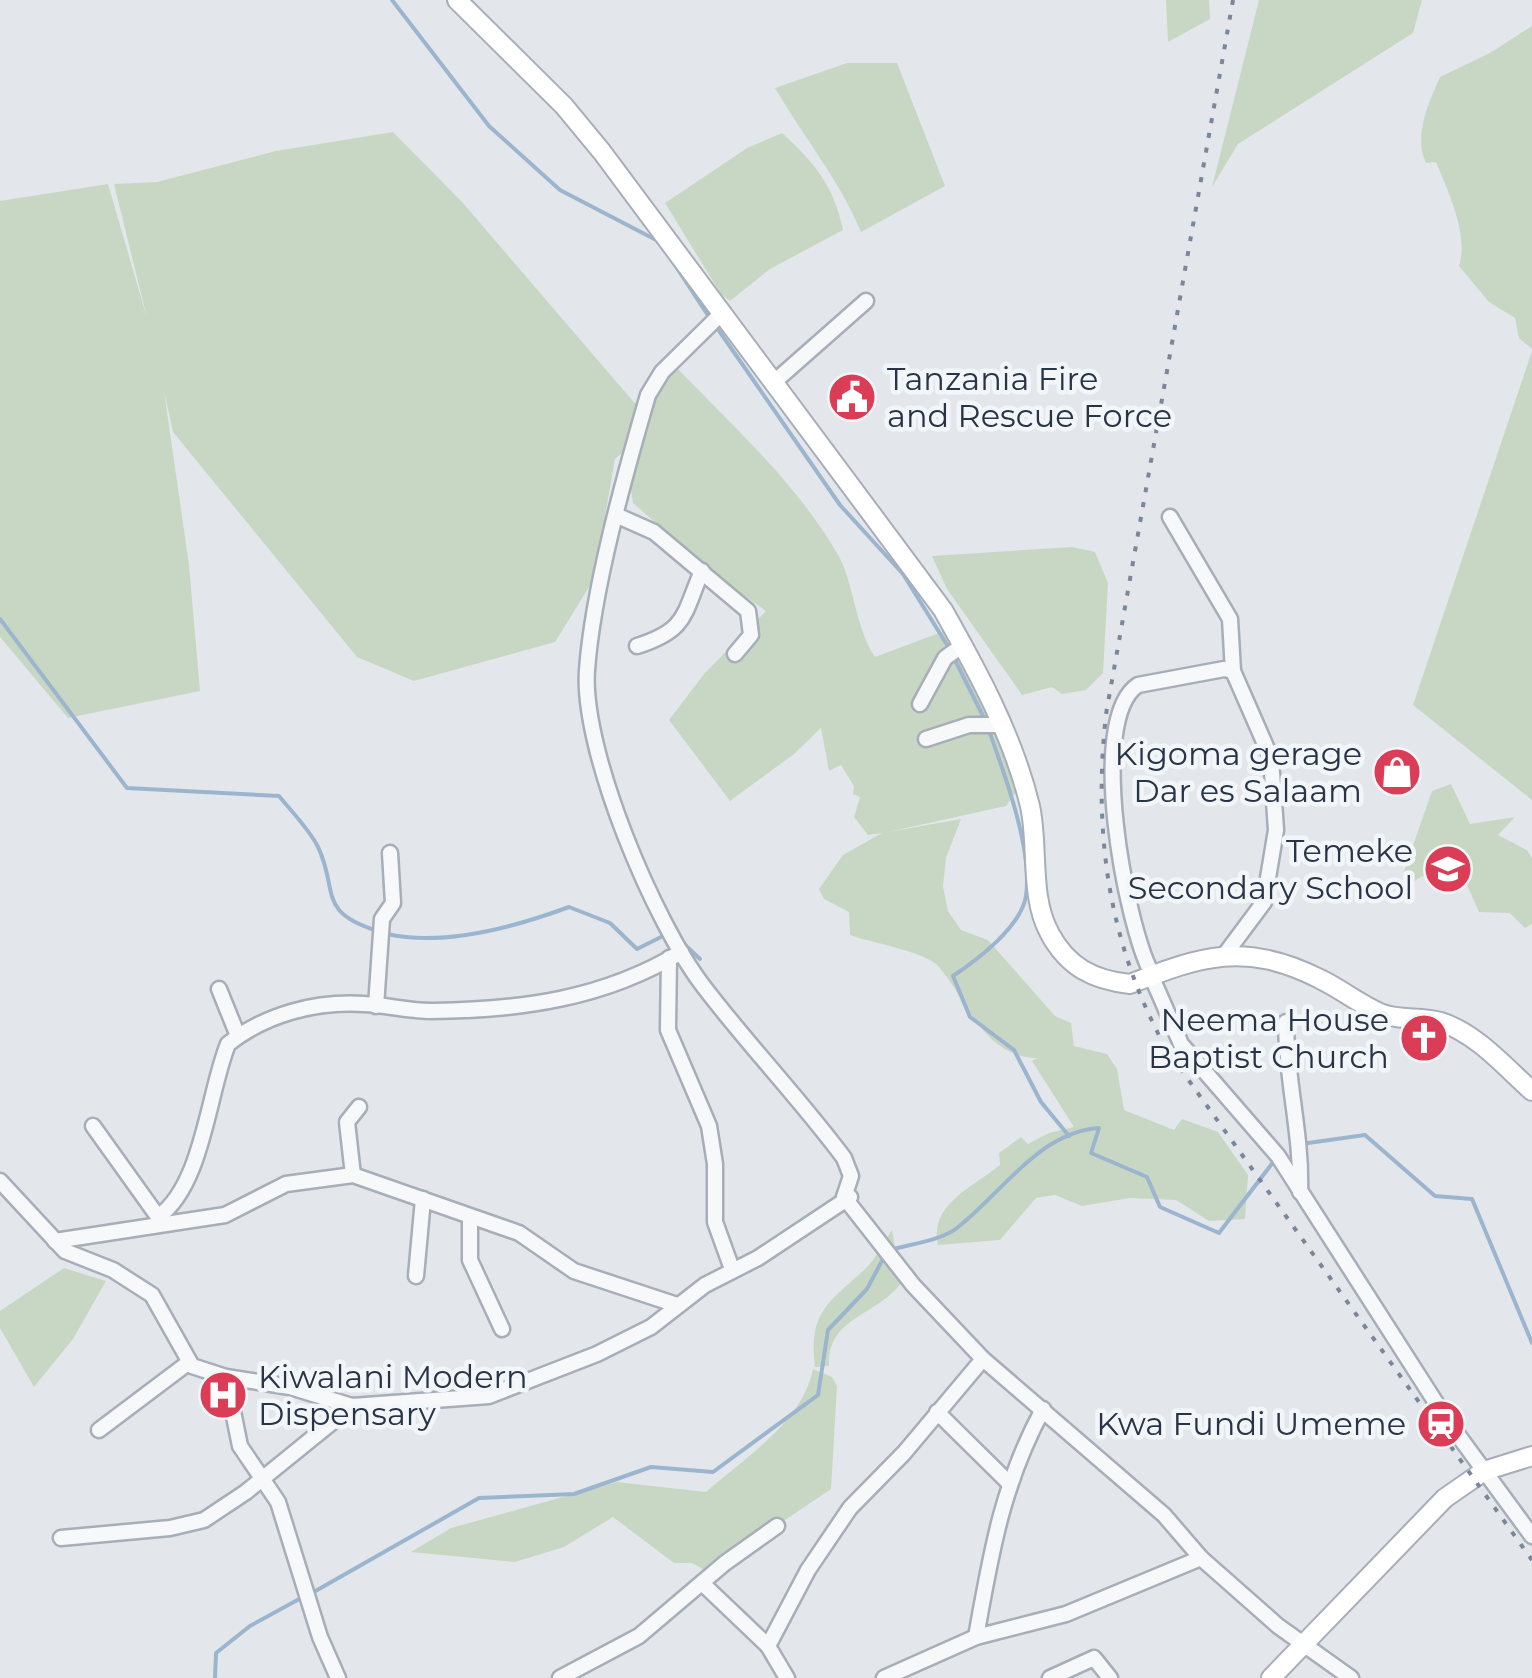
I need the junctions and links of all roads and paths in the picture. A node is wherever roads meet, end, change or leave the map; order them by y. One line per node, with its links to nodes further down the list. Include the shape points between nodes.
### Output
1 (457, 0): 3 (street, via 564,106)
2 (866, 300): 4 (street)
3 (722, 312): 4 (street); 5 (street, via 648,395)
4 (773, 383): 8 (street)
5 (618, 516): 7 (street, via 654,532); 17 (street, via 587,686 603,763)
6 (1170, 517): 11 (street, via 1223,601)
7 (702, 571): 9 (street, via 683,621); 10 (street, via 748,612 751,635)
8 (963, 645): 12 (street, via 945,658); 13 (street)
9 (637, 646)
10 (735, 654)
11 (1233, 670): 16 (street, via 1271,758 1276,830 1264,902); 18 (street, via 1138,684 1121,706 1115,841)
12 (920, 704)
13 (1001, 725): 14 (street, via 969,724); 18 (street, via 1029,804 1047,930 1064,956 1090,976 1130,984)
14 (926, 738)
15 (390, 853): 20 (street, via 393,903 384,914)
16 (1226, 953): 18 (street); 23 (street, via 1317,977 1384,1014 1447,1025)
17 (675, 955): 20 (street, via 615,986 546,1002 427,1011); 29 (street, via 844,1158); 34 (street, via 668,1030 709,1126 715,1222)
18 (1150, 972): 28 (street, via 1181,1044 1273,1150)
19 (219, 988): 22 (street)
20 (376, 1006): 22 (street, via 286,1012)
21 (1286, 1022): 28 (street, via 1286,1069 1302,1144)
22 (238, 1036): 32 (street, via 223,1055 176,1200)
23 (1532, 1091)
24 (360, 1107): 26 (street, via 347,1122)
25 (93, 1126): 32 (street)
26 (352, 1175): 30 (street); 32 (street, via 298,1181 225,1215)
27 (0, 1181): 33 (street)
28 (1300, 1192): 46 (street)
29 (848, 1197): 34 (street); 38 (street, via 912,1285)
30 (423, 1200): 31 (street); 35 (street)
31 (470, 1217): 36 (street, via 526,1236 574,1271); 37 (street, via 470,1260)
32 (161, 1221): 33 (street)
33 (55, 1241): 39 (street, via 76,1258 140,1284 168,1316)
34 (732, 1270): 36 (street)
35 (416, 1276)
36 (678, 1305): 41 (street, via 630,1338 490,1396)
37 (502, 1328)
38 (983, 1359): 42 (street); 43 (street)
39 (188, 1363): 40 (street); 44 (street)
40 (226, 1377): 41 (street); 47 (street, via 240,1446)
41 (352, 1406): 47 (street)
42 (1043, 1408): 48 (street); 52 (street, via 1164,1516)
43 (937, 1412): 48 (street); 56 (street, via 850,1508)
44 (99, 1430)
45 (1532, 1456): 46 (street)
46 (1484, 1472): 50 (street); 55 (street, via 1400,1540)
47 (262, 1478): 51 (street, via 204,1520); 57 (street, via 278,1502)
48 (1009, 1482): 54 (street, via 992,1535)
49 (778, 1526): 53 (street)
50 (1532, 1536)
51 (61, 1538)
52 (1200, 1558): 54 (street, via 1066,1614); 55 (street)
53 (702, 1583): 56 (street); 58 (street, via 639,1636)
54 (976, 1638): 60 (street)
55 (1304, 1644): 63 (street); 64 (street)
56 (768, 1646): 59 (street)
57 (338, 1678)
58 (560, 1678)
59 (787, 1678)
60 (884, 1678)
61 (1050, 1678): 62 (street, via 1094,1658)
62 (1110, 1678)
63 (1271, 1678)
64 (1351, 1678)

